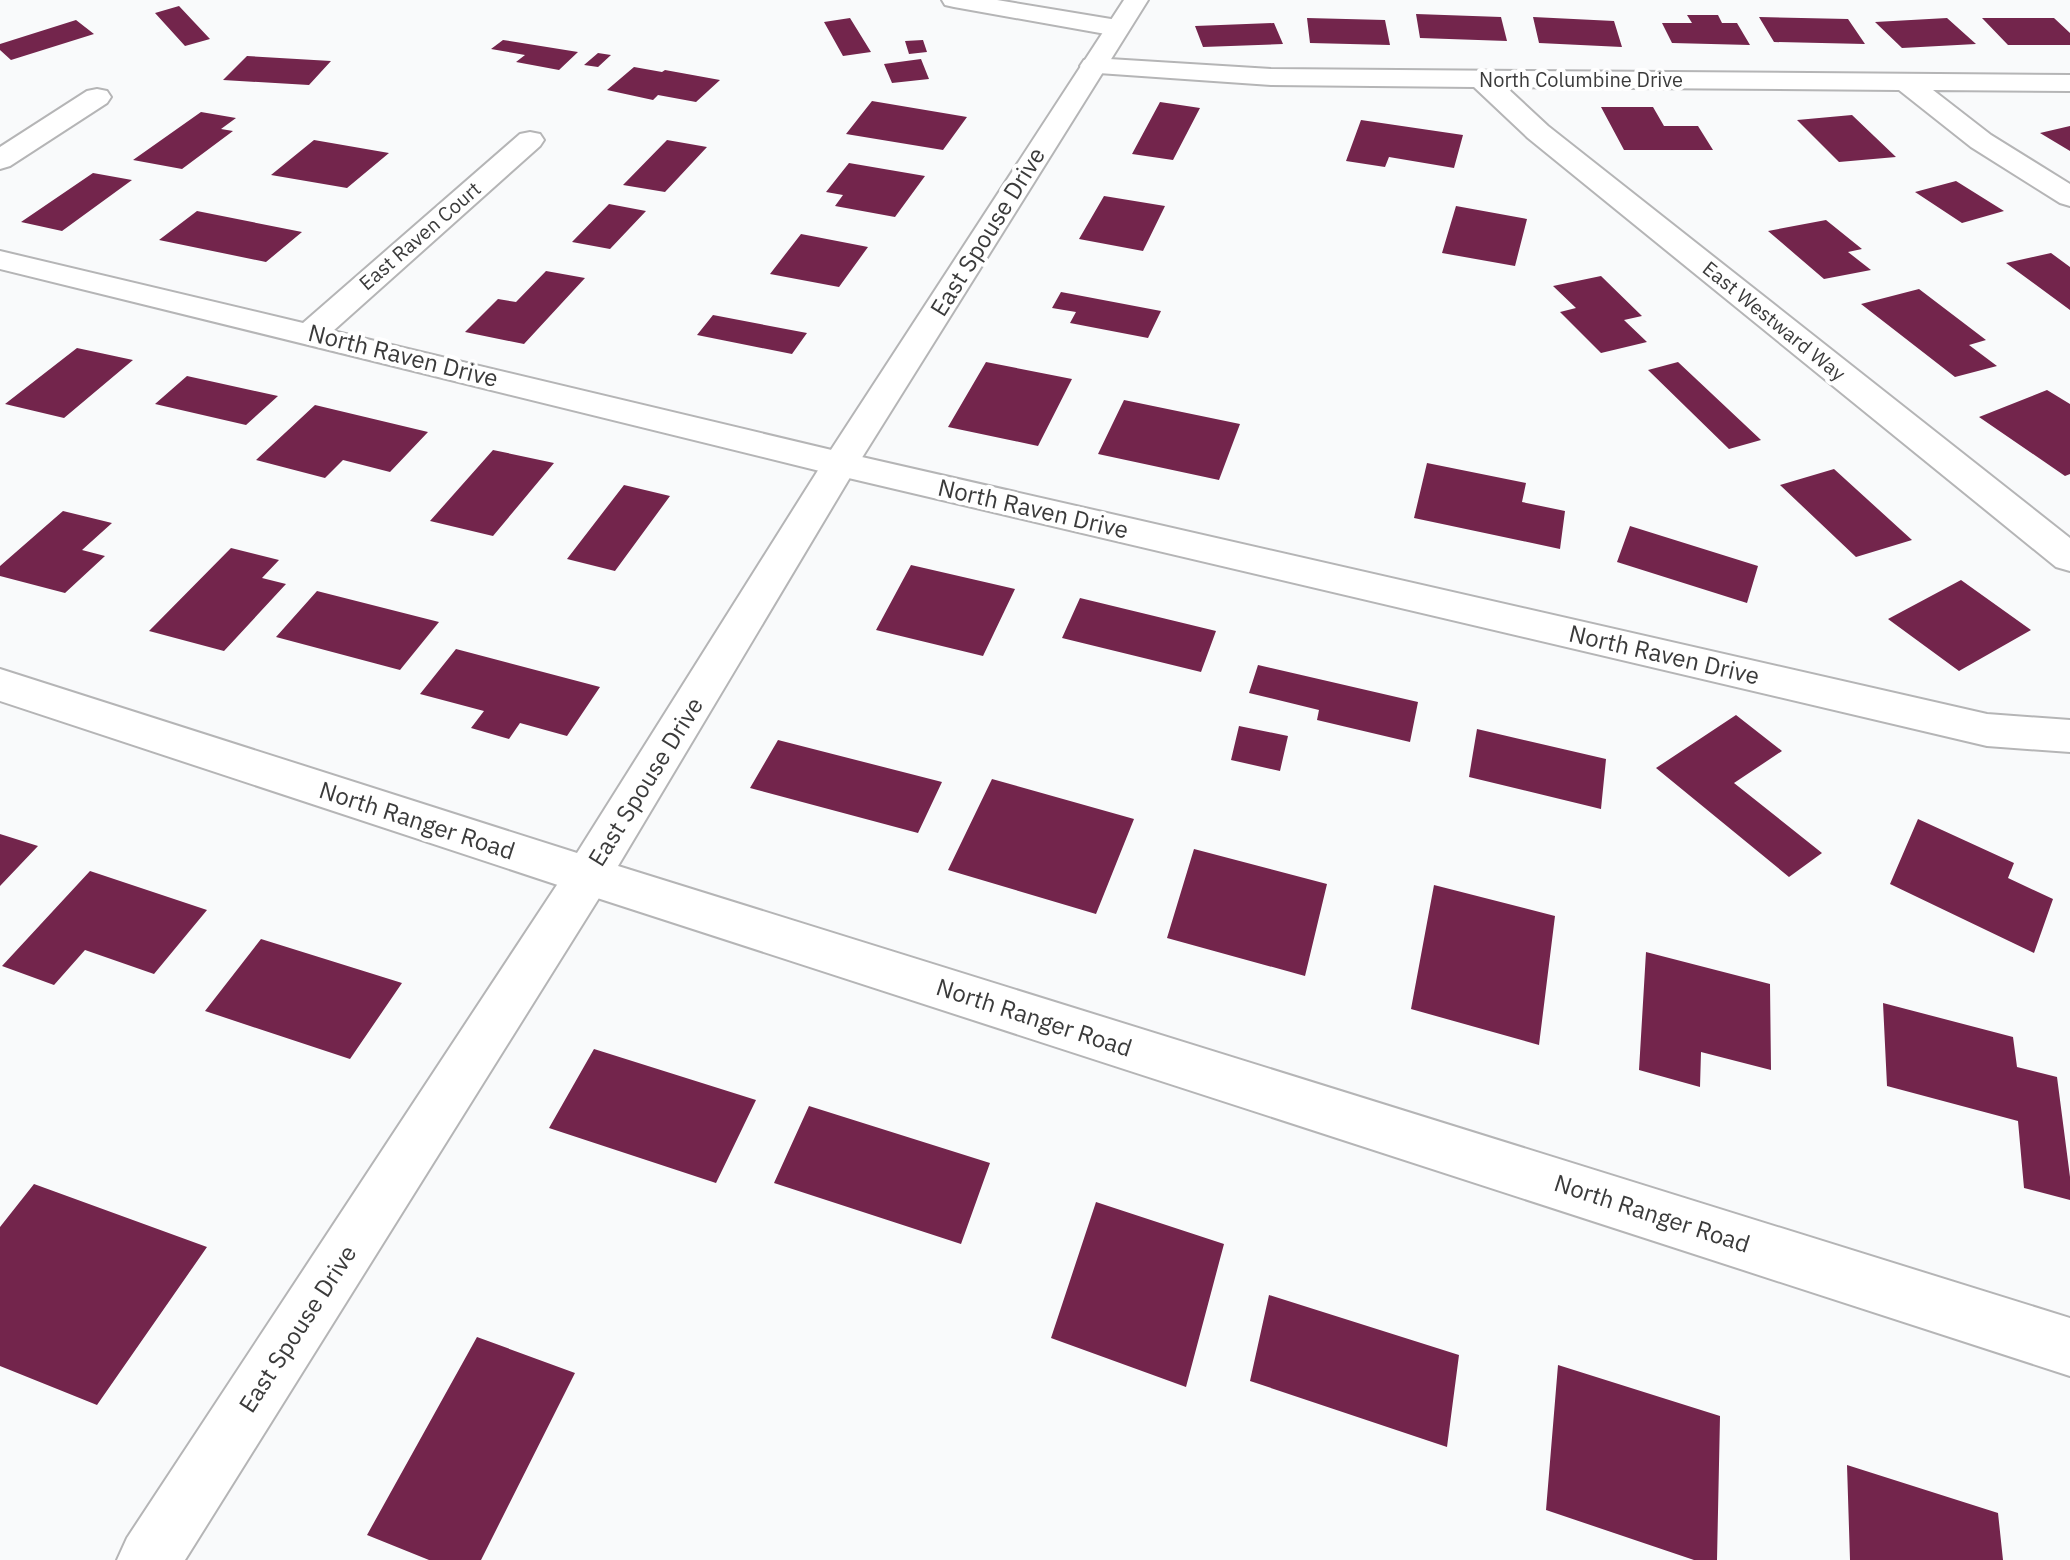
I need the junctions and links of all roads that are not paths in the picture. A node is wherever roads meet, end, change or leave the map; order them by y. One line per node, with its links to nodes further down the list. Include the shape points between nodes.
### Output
1 (954, 0): 2 (street)
2 (1126, 14): 3 (street, East Spouse Drive)
3 (1093, 66): 4 (street, North Columbine Drive, via 1196,74); 13 (street, East Spouse Drive)
4 (1483, 80): 5 (street, North Columbine Drive); 14 (street, East Westward Way, via 1538,132)
5 (1907, 83): 6 (street, North Columbine Drive); 10 (street, via 1981,141)
6 (2070, 83)
7 (97, 97): 9 (street)
8 (530, 140): 12 (street, East Raven Court)
9 (0, 160)
10 (2070, 197)
11 (0, 260): 12 (street, North Raven Drive)
12 (311, 333): 13 (street, North Raven Drive)
13 (840, 464): 16 (street, North Raven Drive, via 1971,726); 17 (street, East Spouse Drive)
14 (2070, 558)
15 (0, 685): 17 (street, North Ranger Road)
16 (2070, 736)
17 (588, 876): 18 (street, North Ranger Road); 19 (street, East Spouse Drive)
18 (2070, 1347)
19 (149, 1560)

